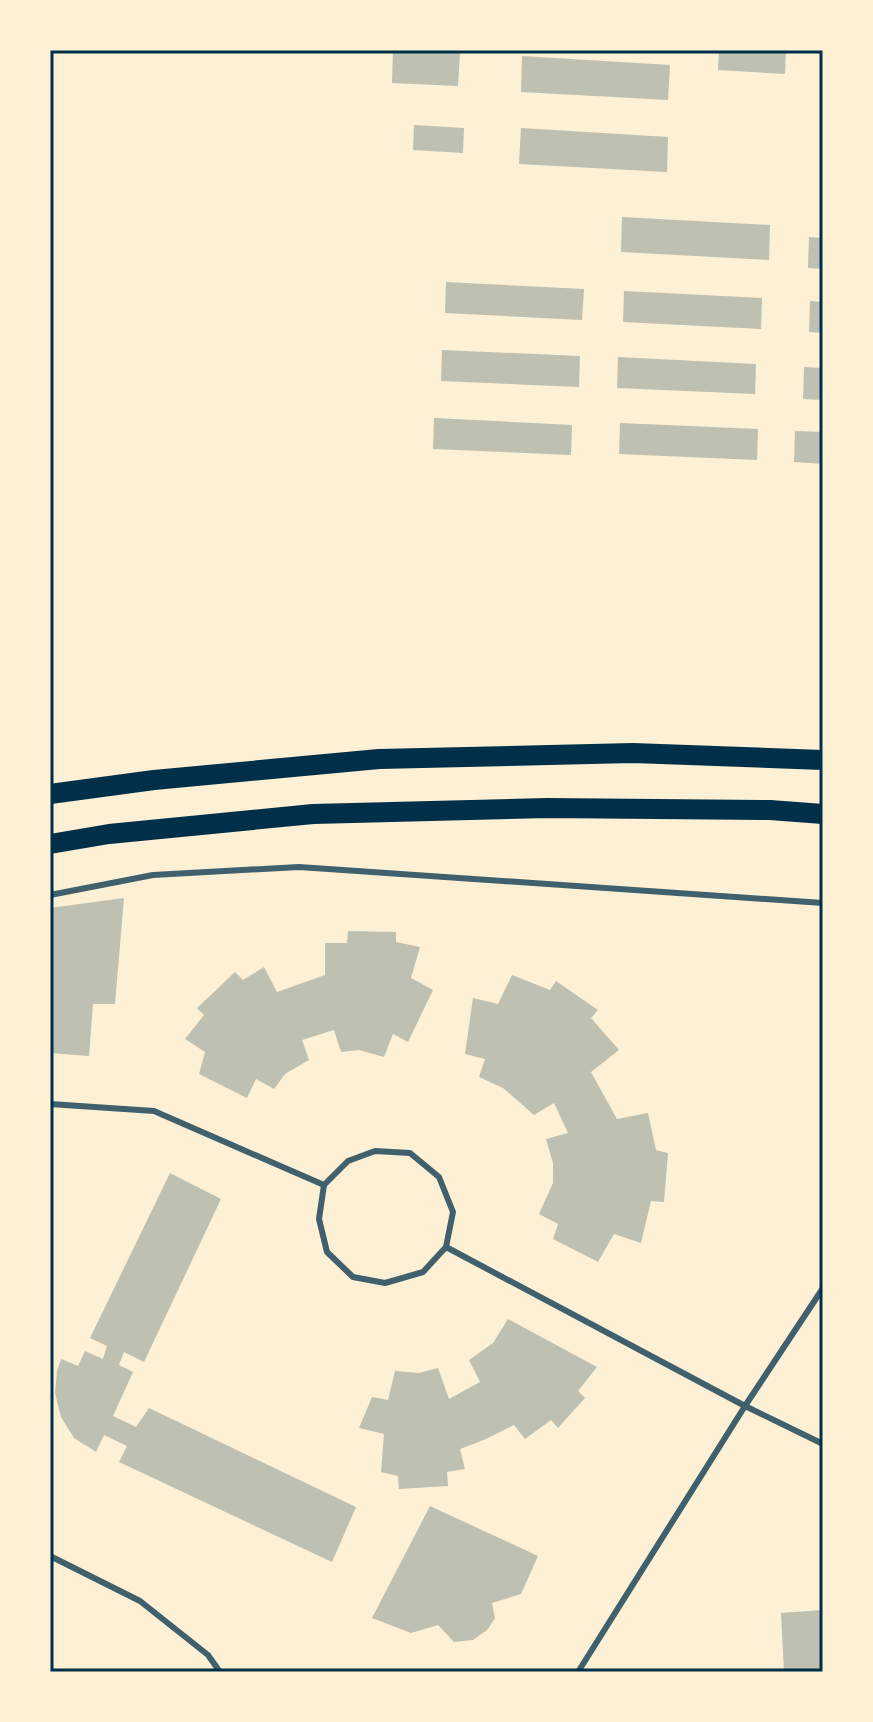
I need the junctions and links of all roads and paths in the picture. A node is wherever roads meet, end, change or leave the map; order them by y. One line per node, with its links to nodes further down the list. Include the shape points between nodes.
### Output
1 (823, 760): 2 (highway, via 633,753 379,759)
2 (50, 794)
3 (823, 814): 4 (highway, via 547,808 313,814)
4 (50, 844)
5 (50, 895): 6 (lane, via 153,875 299,867)
6 (823, 903)
7 (50, 1104): 8 (lane, via 154,1111)
8 (324, 1185): 9 (lane, via 348,1161 375,1151 410,1153 439,1177 453,1212); 9 (lane, via 319,1219 327,1252 353,1277 385,1283 423,1272)
9 (446, 1247): 11 (lane)
10 (823, 1288): 11 (lane)
11 (745, 1406): 12 (lane); 15 (lane)
12 (823, 1444)
13 (50, 1556): 14 (lane, via 140,1601 208,1655)
14 (220, 1672)
15 (578, 1672)

